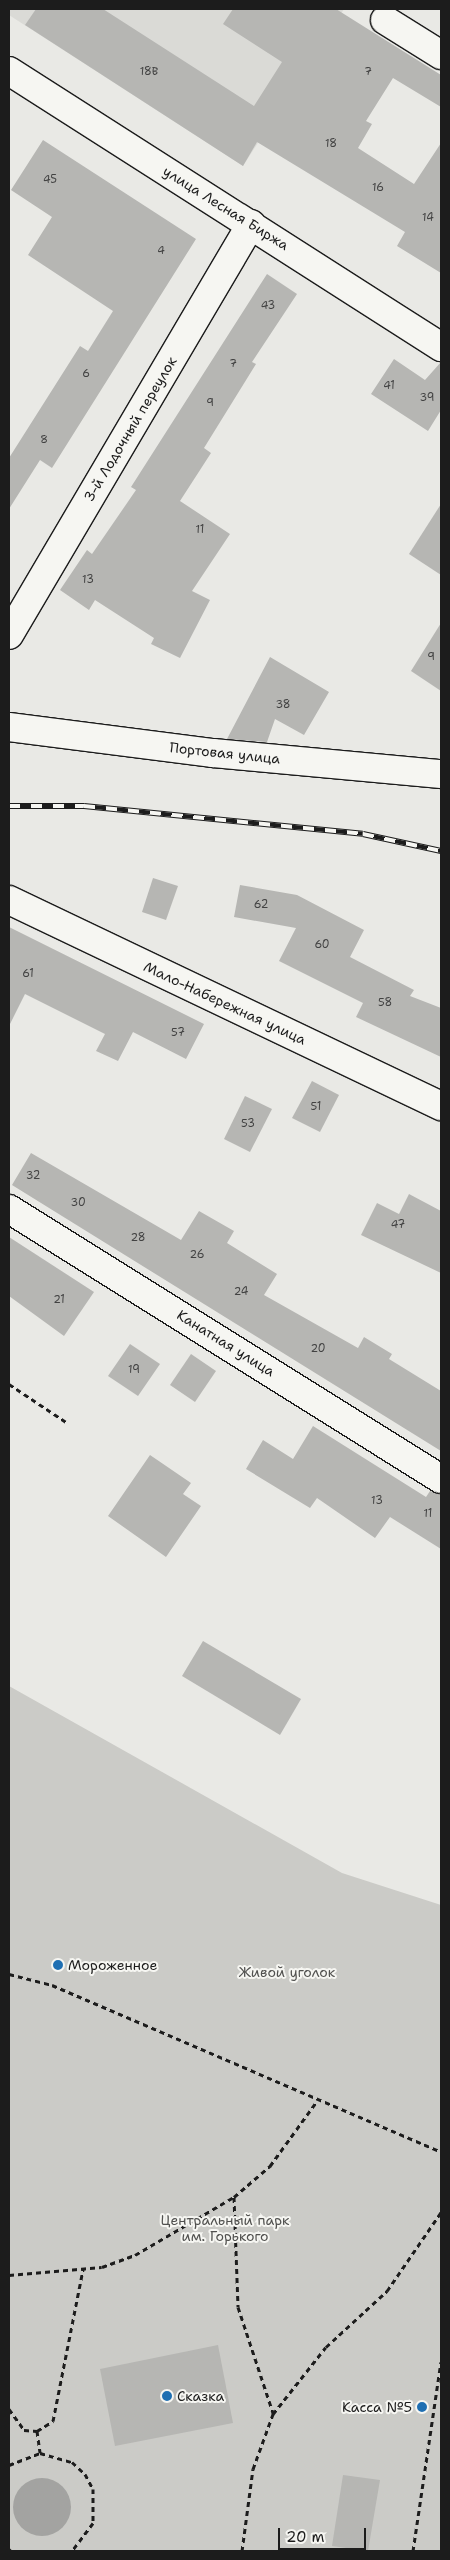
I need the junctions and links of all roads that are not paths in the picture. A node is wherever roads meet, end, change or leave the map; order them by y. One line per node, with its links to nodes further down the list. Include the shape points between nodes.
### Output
1 (385, 20): 2 (street)
2 (441, 54)
3 (9, 71): 4 (street, улица Лесная Биржа)
4 (251, 224): 5 (street, улица Лесная Биржа); 6 (street, 3-й Лодочный переулок)
5 (441, 347)
6 (9, 635)
7 (9, 727): 8 (street, Портовая улица, via 213,753)
8 (441, 774)
9 (9, 900): 10 (street, Мало-Набережная улица)
10 (441, 1106)
11 (9, 1209): 12 (street, Канатная улица)
12 (441, 1479)

